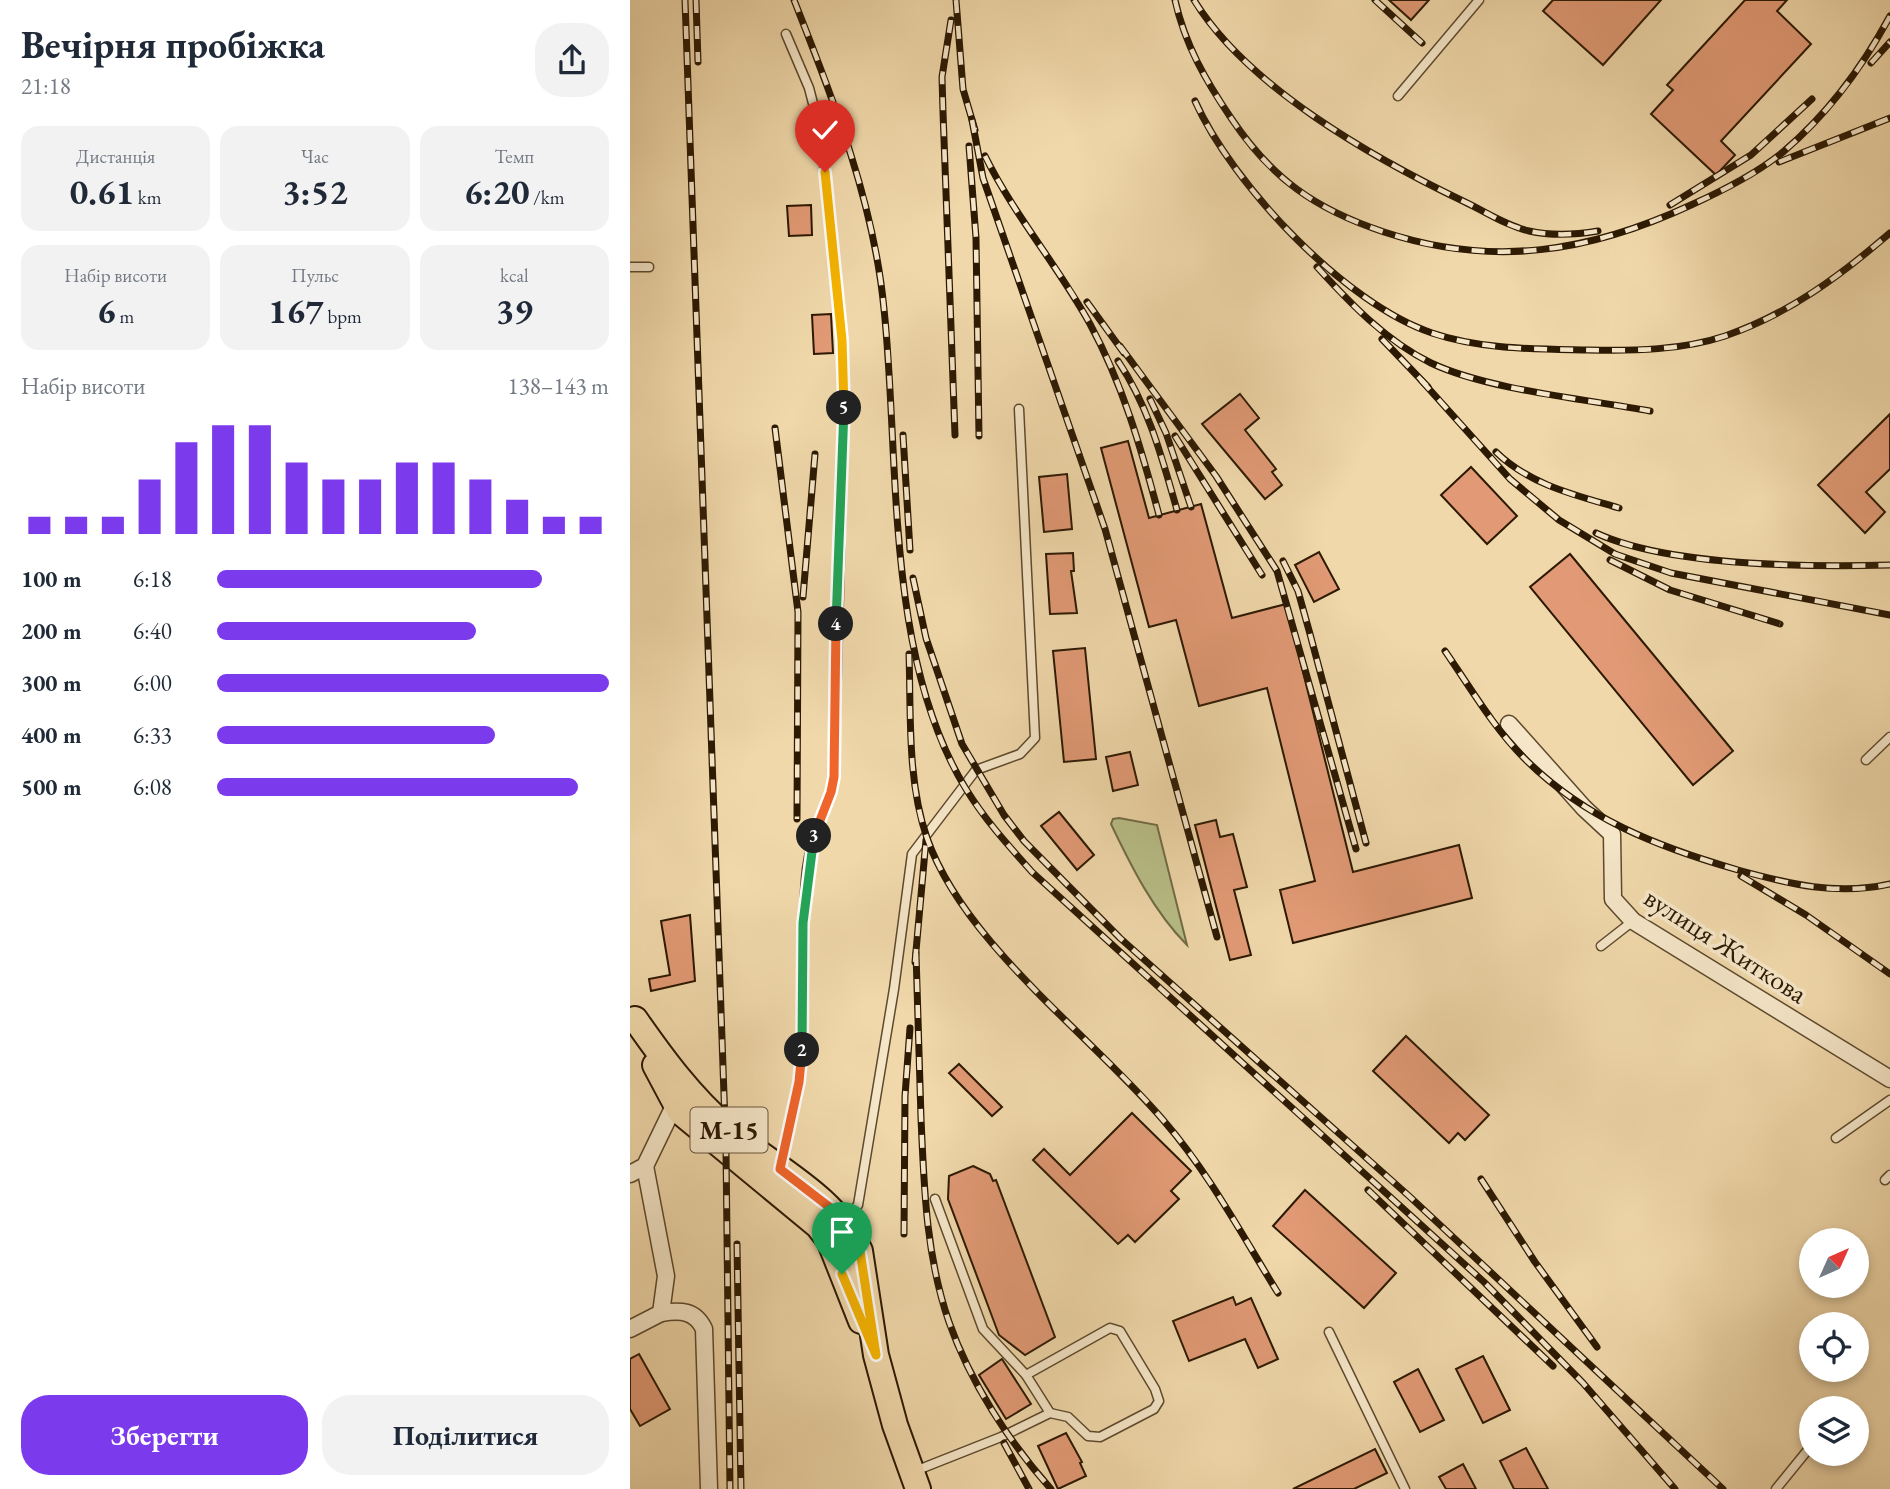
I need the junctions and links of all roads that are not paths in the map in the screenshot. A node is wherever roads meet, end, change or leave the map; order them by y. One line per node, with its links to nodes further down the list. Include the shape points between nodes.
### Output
1 (1479, 0): 3 (lane)
2 (786, 34): 17 (lane, via 809,88 821,134 844,401 834,777 807,867 799,1082)
3 (1398, 96)
4 (630, 267): 5 (lane)
5 (649, 267)
6 (1018, 409): 20 (lane, via 1034,738 1020,754 976,770 912,854 858,1205)
7 (1509, 724): 10 (street, вулиця Житкова, via 1612,834 1613,899)
8 (1890, 737): 9 (lane)
9 (1866, 760)
10 (1633, 921): 11 (lane); 13 (street, вулиця Житкова)
11 (1601, 946)
12 (632, 1014): 15 (main road, М-15); 17 (main road, М-15, via 678,1081)
13 (1890, 1079)
14 (1890, 1100): 16 (lane)
15 (674, 1106): 18 (street); 24 (main road, М-15, via 803,1211 829,1240)
16 (1836, 1138)
17 (780, 1169): 20 (main road, М-15)
18 (637, 1170): 21 (street, via 666,1276)
19 (935, 1199): 25 (lane, via 983,1329)
20 (843, 1221): 24 (main road, М-15, via 860,1251)
21 (661, 1313): 22 (street); 29 (street, via 684,1311 694,1315 704,1329)
22 (630, 1329)
23 (1329, 1332): 30 (lane)
24 (876, 1355): 28 (main road, М-15)
25 (1026, 1375): 26 (lane); 26 (lane, via 1110,1328 1120,1331 1159,1401 1154,1409 1100,1437 1088,1437 1068,1417)
26 (1050, 1413): 28 (lane)
27 (1799, 1461): 31 (lane)
28 (915, 1480)
29 (709, 1489)
30 (1405, 1489)
31 (1776, 1489)

